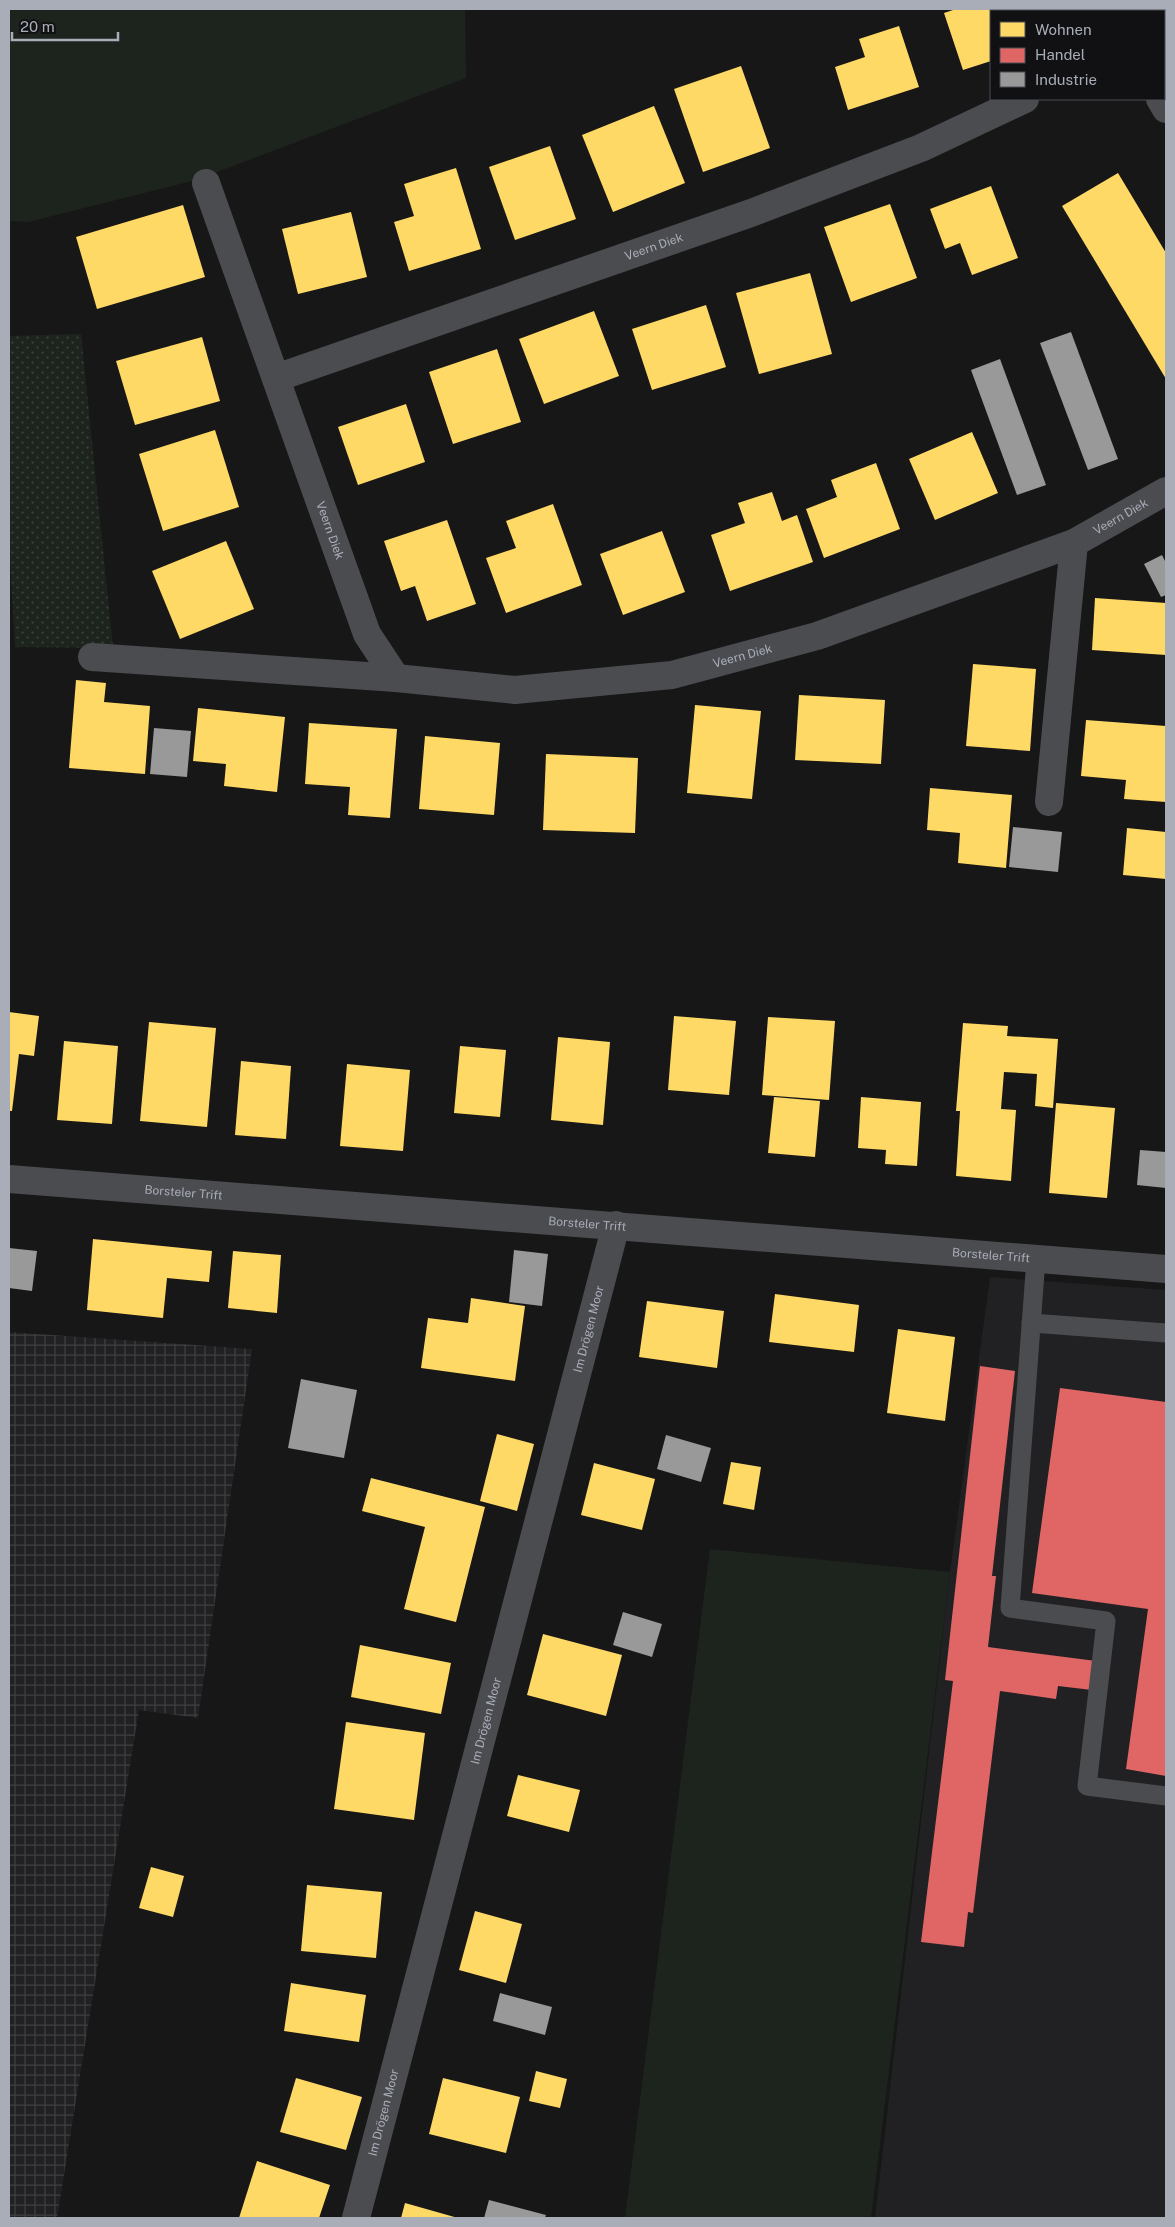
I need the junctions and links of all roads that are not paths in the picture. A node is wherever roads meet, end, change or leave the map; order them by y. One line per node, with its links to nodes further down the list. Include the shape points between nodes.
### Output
1 (1121, 9): 2 (street)
2 (1116, 10)
3 (1023, 100): 5 (street, Veern Diek, via 921,148 751,213)
4 (206, 183): 5 (street, Veern Diek)
5 (276, 378): 9 (street, Veern Diek, via 367,634)
6 (1166, 491): 7 (street, Veern Diek)
7 (1074, 543): 9 (street, Veern Diek, via 817,636 672,675 515,690); 10 (street)
8 (92, 657): 9 (street, Veern Diek)
9 (396, 678)
10 (1049, 802)
11 (9, 1179): 12 (street, Borsteler Trift)
12 (616, 1225): 13 (street, Borsteler Trift); 18 (street, Im Drögen Moor)
13 (1036, 1259): 14 (street, Borsteler Trift); 15 (lane)
14 (1166, 1269)
15 (1031, 1323): 16 (lane); 17 (lane, via 1010,1608 1106,1621 1087,1786)
16 (1166, 1333)
17 (1166, 1796)
18 (356, 2218)

